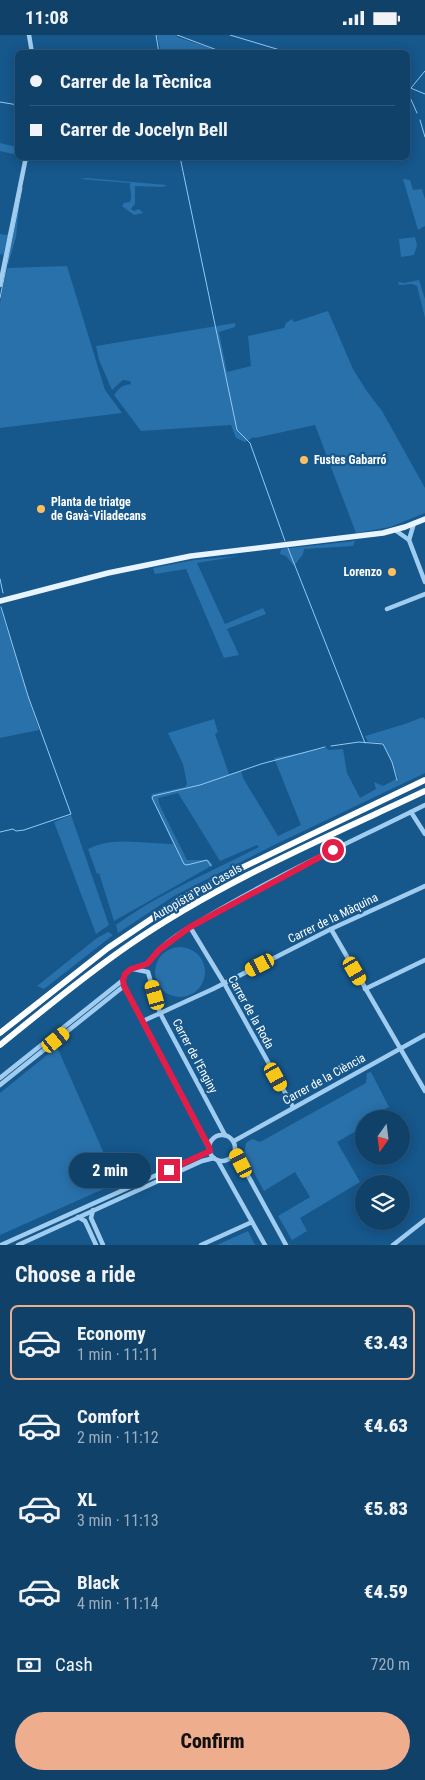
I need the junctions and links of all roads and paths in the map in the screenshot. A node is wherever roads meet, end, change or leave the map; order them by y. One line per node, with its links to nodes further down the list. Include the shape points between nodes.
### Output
1 (29, 35): 2 (street)
2 (32, 50)
3 (25, 160): 4 (street)
4 (0, 285)
5 (425, 519): 6 (main road)
6 (414, 523): 7 (main road); 8 (street)
7 (395, 530): 8 (street); 11 (main road, via 174,559)
8 (408, 540): 9 (street)
9 (425, 582)
10 (425, 594): 12 (street)
11 (1, 598)
12 (387, 609)
13 (425, 779): 29 (highway, Autopista Pau Casals, via 181,899 108,948)
14 (425, 791): 31 (highway, Autopista Pau Casals, via 236,881 188,908 122,950)
15 (425, 805): 16 (street)
16 (411, 812): 17 (street); 19 (street, via 302,865)
17 (425, 834)
18 (425, 886): 20 (street, Carrer de la Màquina)
19 (190, 927): 22 (street, via 159,950 147,964); 24 (street, Carrer de la Roda)
20 (331, 929): 24 (street, Carrer de la Màquina); 26 (street)
21 (425, 960): 26 (street)
22 (131, 969): 23 (street); 27 (street, Carrer de l'Enginy, via 148,972)
23 (123, 980): 25 (street); 33 (street)
24 (224, 983): 27 (street, Carrer de la Màquina); 36 (street, Carrer de la Roda)
25 (124, 986): 28 (street); 34 (street)
26 (365, 989): 32 (street)
27 (160, 1013): 28 (street, Carrer de la Màquina); 37 (street, Carrer de l'Enginy)
28 (143, 1021): 39 (street)
29 (0, 1033)
30 (425, 1035): 32 (street, Carrer de la Ciència)
31 (0, 1045)
32 (400, 1048): 35 (street); 36 (street, Carrer de la Ciència)
33 (0, 1078)
34 (0, 1085)
35 (425, 1091)
36 (293, 1107): 38 (street, Carrer de la Ciència)
37 (225, 1135): 38 (street); 39 (street, via 215,1137)
38 (234, 1141): 40 (street)
39 (210, 1149): 41 (street); 46 (street)
40 (235, 1152): 41 (street, via 229,1160); 52 (street)
41 (216, 1159): 42 (street, via 202,1161); 45 (street)
42 (93, 1210): 43 (street); 49 (street, via 91,1218)
43 (78, 1217): 47 (street); 48 (street, via 85,1221)
44 (425, 1220): 53 (street)
45 (252, 1221): 50 (street); 51 (street)
46 (2, 1245)
47 (18, 1245)
48 (96, 1245)
49 (103, 1245)
50 (201, 1245)
51 (265, 1245)
52 (286, 1245)
53 (393, 1245)

